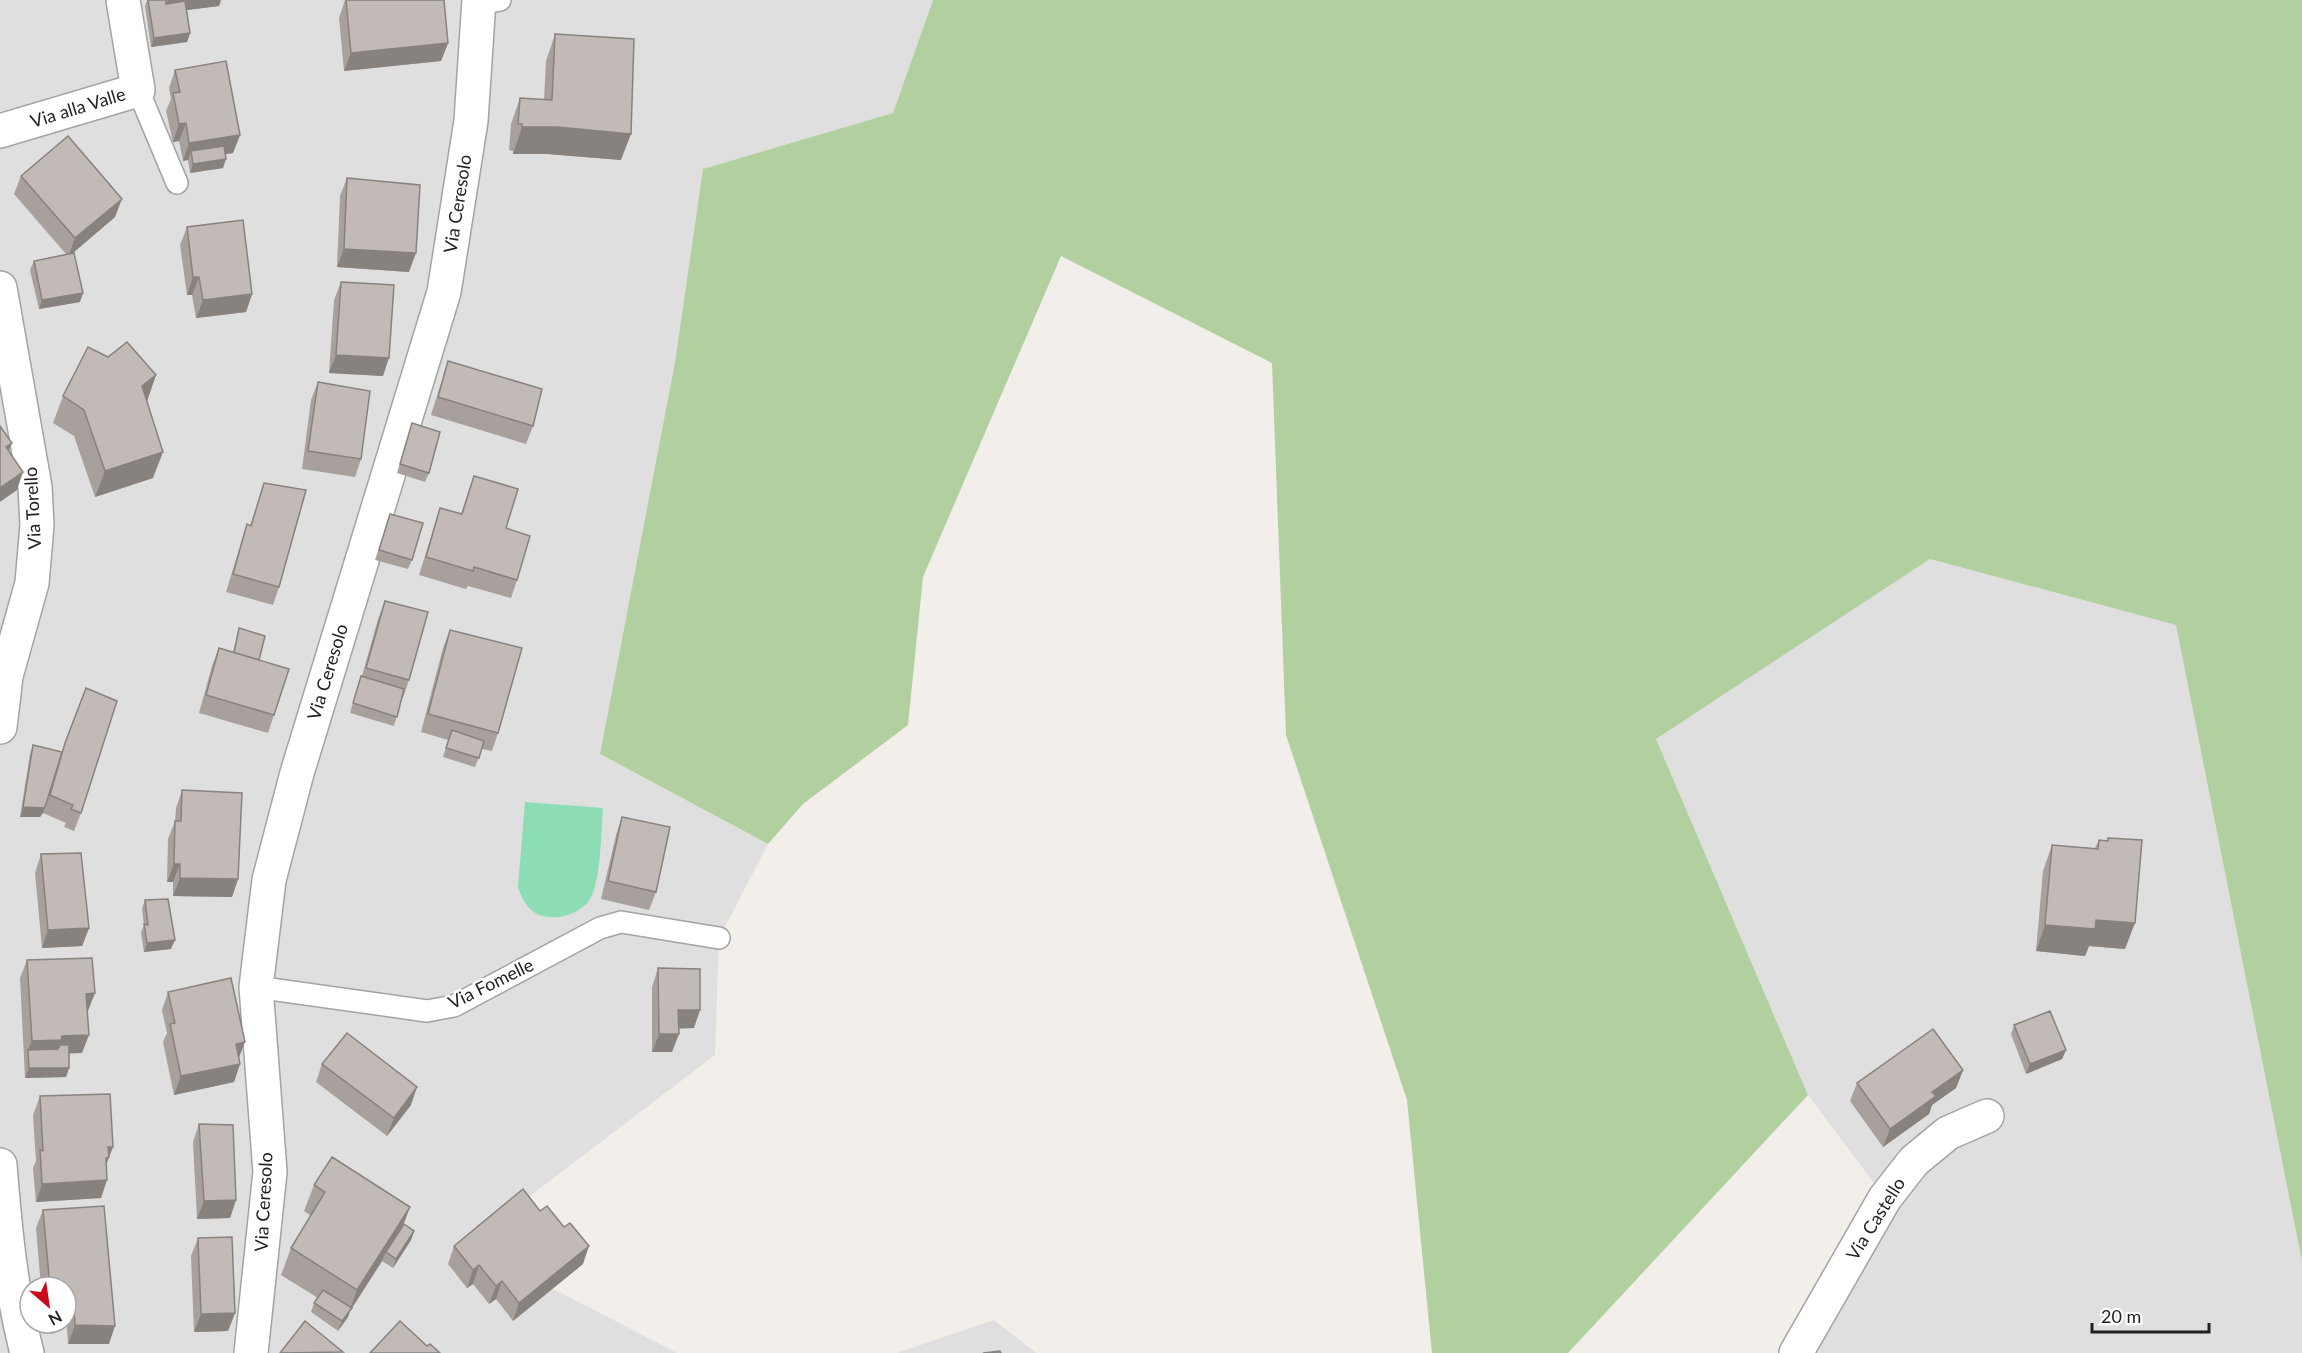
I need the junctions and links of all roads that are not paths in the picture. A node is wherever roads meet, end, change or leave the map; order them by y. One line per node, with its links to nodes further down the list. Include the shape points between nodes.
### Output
1 (123, 0): 3 (street, Via alla Valle)
2 (486, 1): 10 (street, Via Ceresolo, via 444,292 297,773 269,880)
3 (138, 90): 4 (street, Via alla Valle); 5 (lane)
4 (0, 131)
5 (177, 183)
6 (0, 288): 7 (street, Via Torello, via 35,487 37,525 32,583)
7 (3, 665): 8 (street, Via Torello)
8 (0, 727)
9 (719, 938): 10 (lane, Via Fomelle, via 621,922 600,928 454,1006 427,1011)
10 (256, 987): 14 (street, Via Ceresolo, via 270,1172)
11 (1987, 1116): 15 (street, Via Castello, via 1948,1133 1914,1161 1885,1198)
12 (0, 1165): 13 (street, via 7,1254)
13 (27, 1353)
14 (251, 1353)
15 (1796, 1353)

